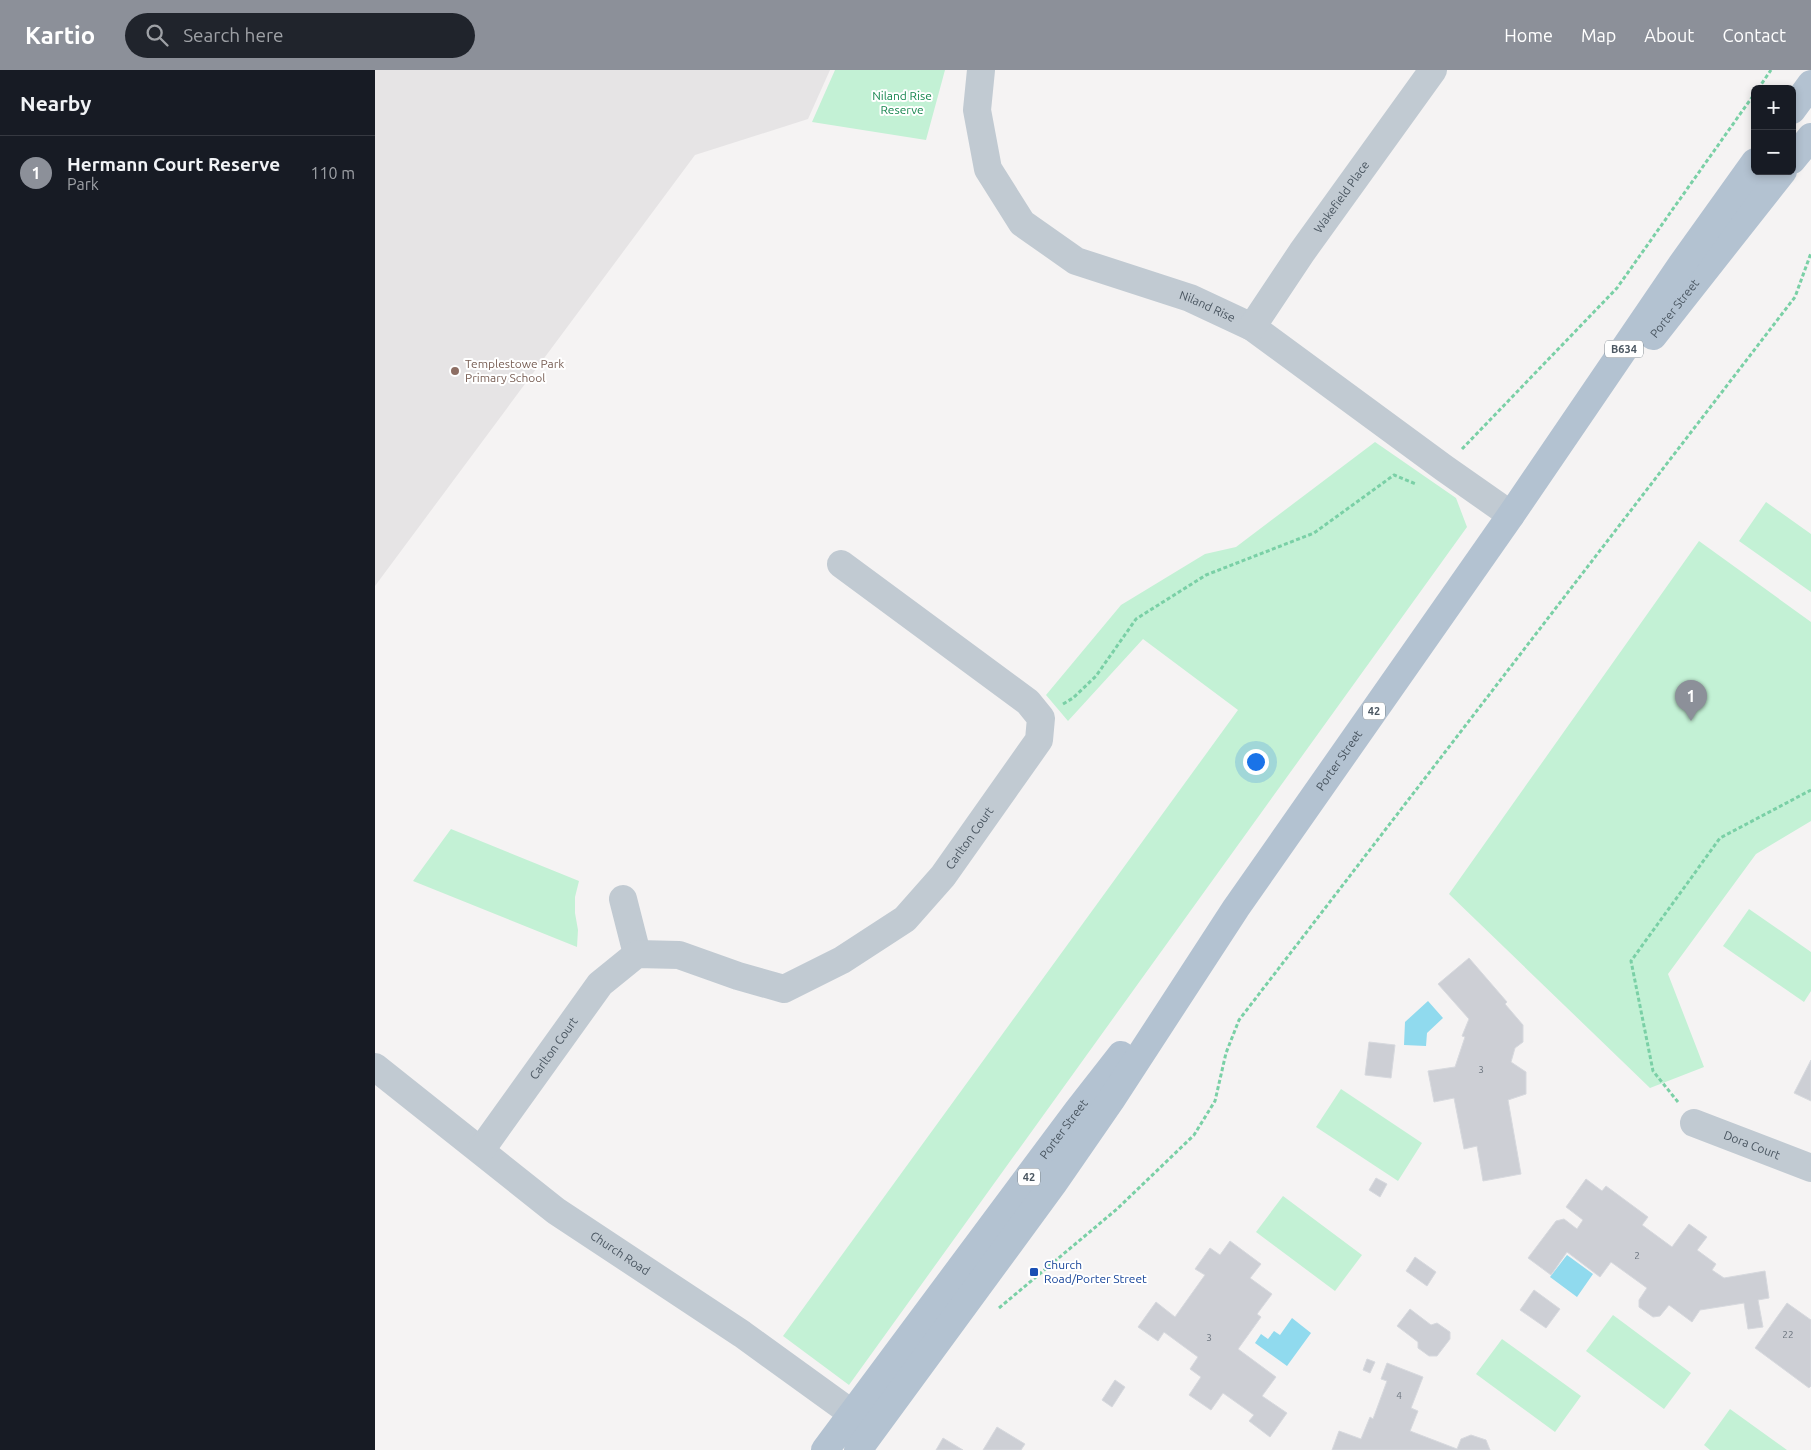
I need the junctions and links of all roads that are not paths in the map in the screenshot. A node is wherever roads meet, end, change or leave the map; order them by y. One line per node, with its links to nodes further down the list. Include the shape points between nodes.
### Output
1 (981, 70): 9 (street, Niland Rise, via 977,110 988,169 1023,223 1075,262 1190,298)
2 (1433, 70): 9 (street, Wakefield Place)
3 (1811, 84): 4 (main road)
4 (1796, 105)
5 (1811, 137): 6 (main road)
6 (1796, 155)
7 (1751, 168): 10 (main road, Porter Street / B634)
8 (1780, 175): 10 (main road, Porter Street / B634)
9 (1252, 327): 10 (street, Niland Rise)
10 (1511, 516): 18 (main road, Porter Street / 42, via 1236,908 1078,1110)
11 (841, 564): 13 (street, Carlton Court, via 1028,702 1041,718 1039,740 943,876 905,920 841,960 784,989 679,955)
12 (623, 900): 13 (street)
13 (637, 954): 16 (street, Carlton Court, via 600,984)
14 (375, 1067): 16 (street, Church Road)
15 (1694, 1123): 17 (street, Dora Court)
16 (481, 1150): 18 (street, Church Road, via 556,1211 741,1334)
17 (1811, 1168)
18 (861, 1431): 19 (main road, Porter Street / 42)
19 (825, 1450)

